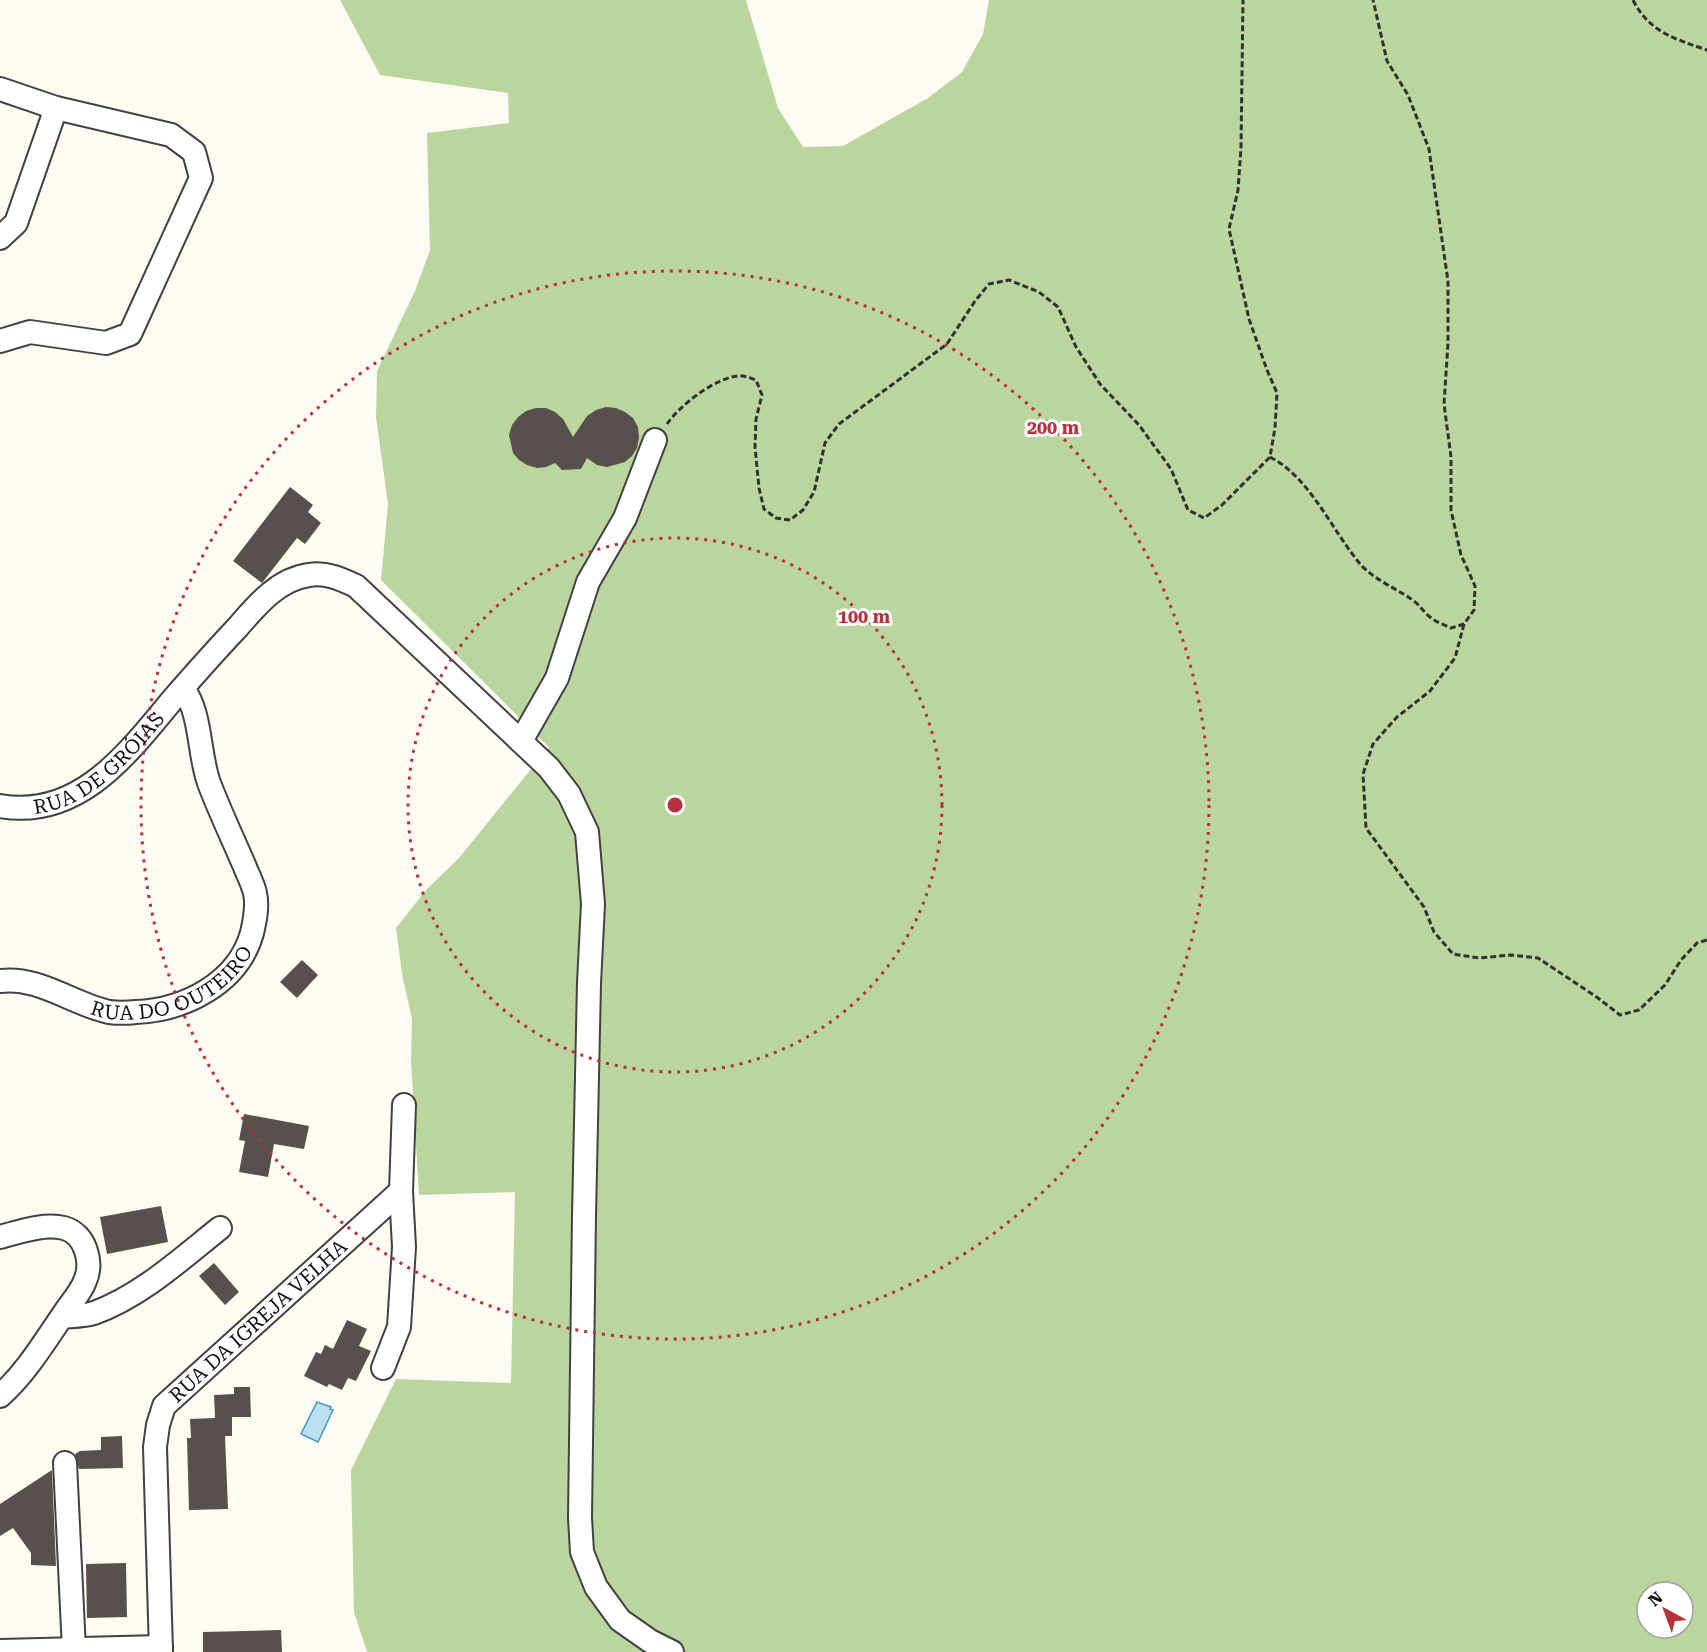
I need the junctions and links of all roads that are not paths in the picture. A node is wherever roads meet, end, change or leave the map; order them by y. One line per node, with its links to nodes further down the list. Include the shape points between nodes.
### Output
1 (0, 89): 2 (street)
2 (56, 108): 3 (street, via 16,223); 4 (street, via 171,135 194,152 201,178 130,334 106,344 30,332)
3 (0, 238)
4 (0, 341)
5 (655, 441): 7 (street, via 625,518 588,582 557,678)
6 (183, 688): 7 (street, RUA DE GRÓIAS, via 280,585 308,575 332,575 356,586); 8 (street, RUA DE GRÓIAS, via 101,779 64,799 34,808); 9 (street, RUA DO OUTEIRO, via 191,700 205,771 255,892 256,917 248,946 233,971 199,996 167,1009 136,1012 110,1012 39,985)
7 (521, 741): 21 (street, RUA DE GRÓIAS, via 549,768 574,804 587,832 592,892 584,1216 582,1552 596,1587 620,1620)
8 (0, 806)
9 (0, 981)
10 (404, 1105): 11 (street)
11 (401, 1191): 15 (street, via 404,1247 399,1327); 19 (street, RUA DA IGREJA VELHA, via 164,1406 155,1447)
12 (220, 1228): 14 (street, via 132,1294 92,1314)
13 (0, 1237): 14 (street, via 46,1227 66,1228 81,1240 90,1261 85,1282)
14 (62, 1317): 16 (street)
15 (383, 1368)
16 (0, 1396)
17 (65, 1463): 18 (street)
18 (74, 1650): 19 (street); 20 (street)
19 (161, 1650)
20 (0, 1652)
21 (672, 1652)

